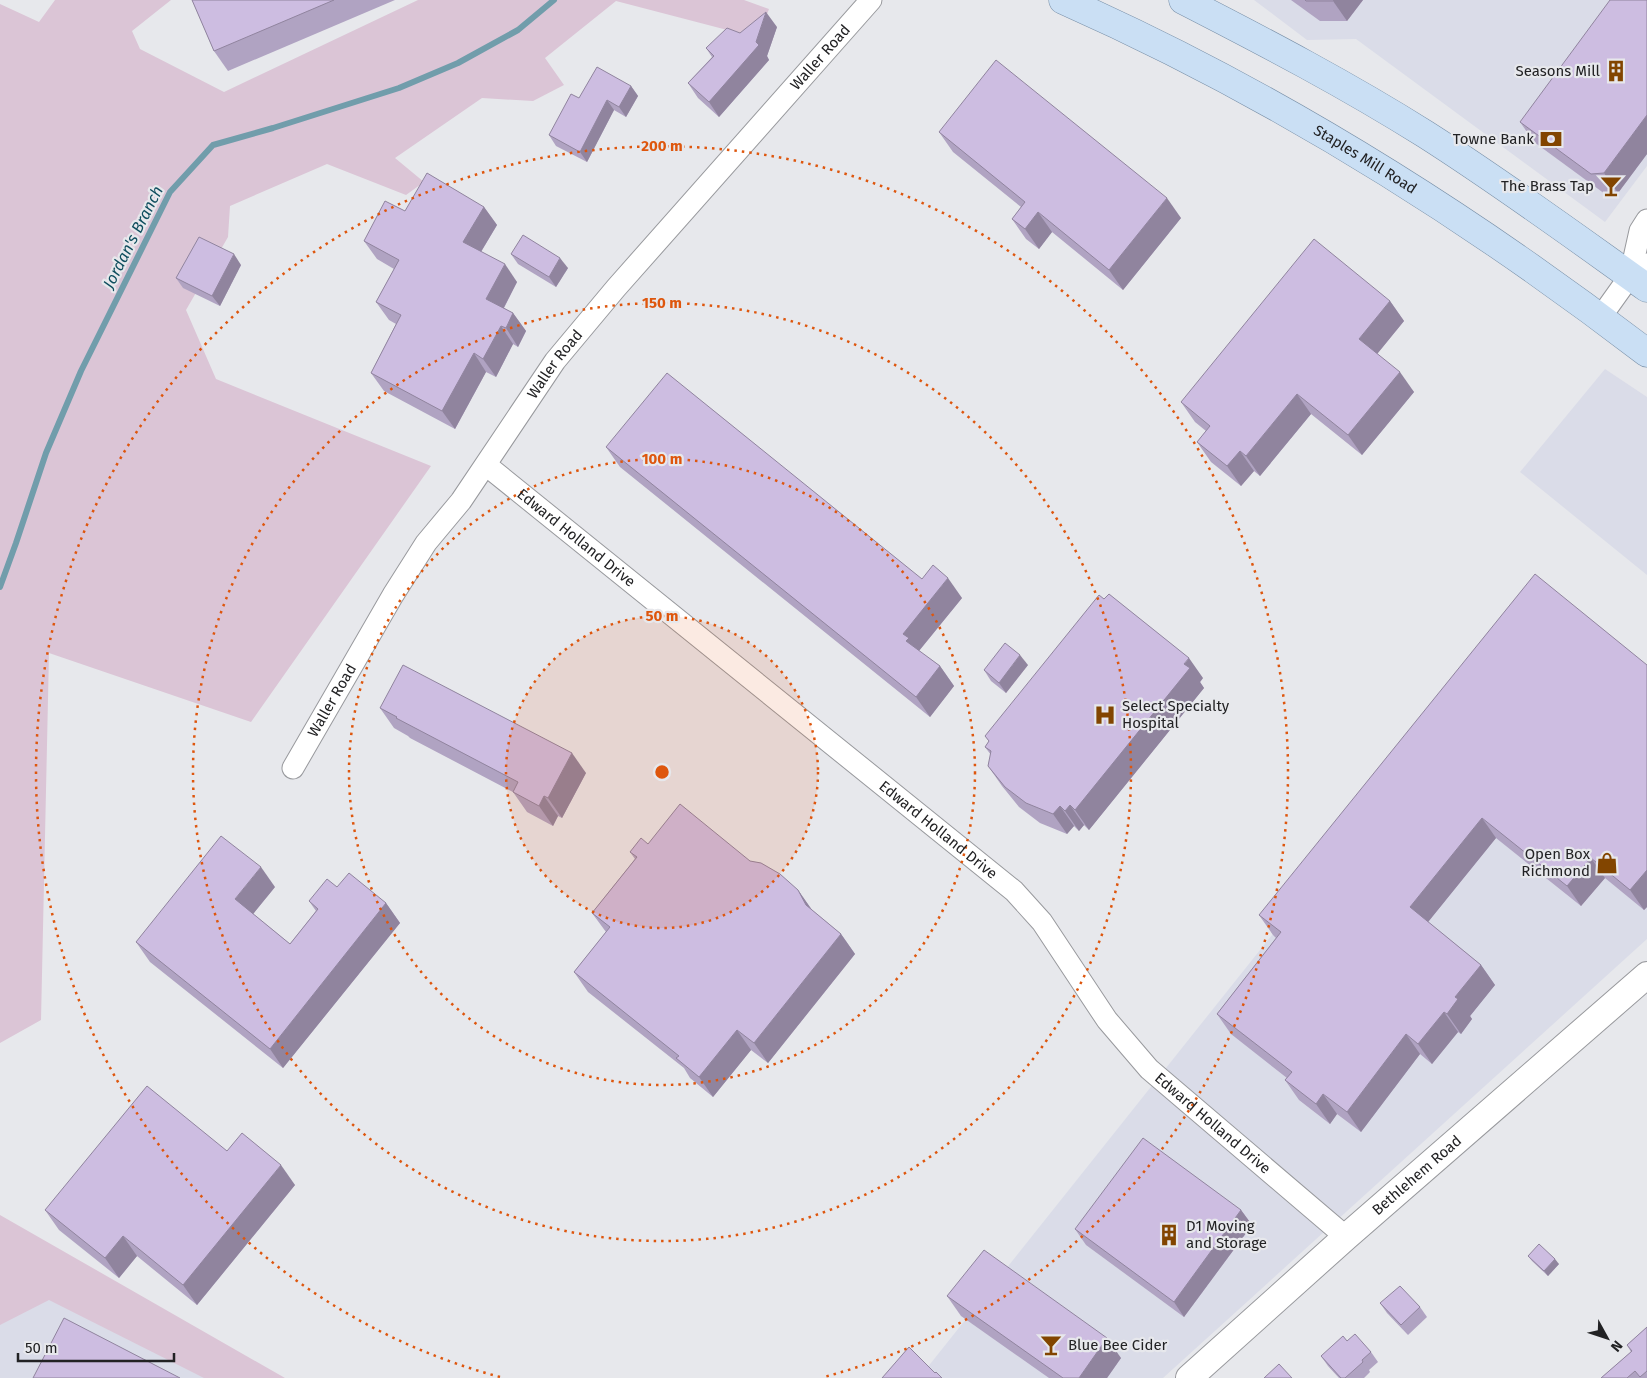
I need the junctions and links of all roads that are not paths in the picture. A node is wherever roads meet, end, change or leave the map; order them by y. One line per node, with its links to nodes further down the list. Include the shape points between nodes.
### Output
1 (871, 0): 8 (street, Waller Road, via 555,361)
2 (1064, 0): 6 (main road, Staples Mill Road, via 1191,60 1358,153 1499,244)
3 (1183, 0): 5 (main road, via 1287,53 1424,134)
4 (1647, 220): 5 (street, via 1640,231)
5 (1641, 276): 6 (street)
6 (1600, 318): 7 (main road, Staples Mill Road)
7 (1647, 353)
8 (486, 465): 9 (street, Waller Road, via 426,543); 11 (street, Edward Holland Drive, via 1014,891 1042,922 1107,1020 1149,1069)
9 (293, 768)
10 (1647, 975): 11 (street, Bethlehem Road)
11 (1346, 1237): 12 (street, Bethlehem Road)
12 (1189, 1378)

